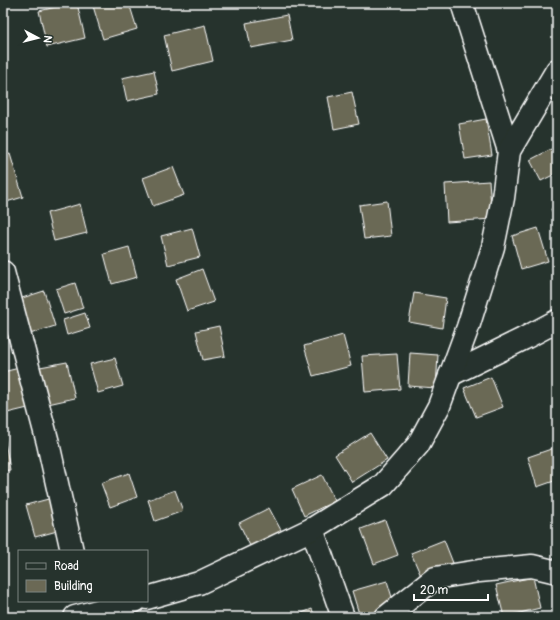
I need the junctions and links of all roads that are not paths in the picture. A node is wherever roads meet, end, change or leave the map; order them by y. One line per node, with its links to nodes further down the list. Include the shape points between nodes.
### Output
1 (462, 3): 3 (street)
2 (557, 70): 3 (street)
3 (509, 151): 6 (street, via 493,247)
4 (3, 272): 8 (street, via 48,443)
5 (557, 321): 6 (street)
6 (450, 375): 7 (street, via 439,406 418,445 383,484)
7 (312, 529): 10 (street, via 199,583); 13 (street)
8 (72, 550)
9 (557, 572): 14 (street, via 532,566 435,578)
10 (148, 598)
11 (130, 602): 12 (street)
12 (82, 611)
13 (342, 617)
14 (386, 617)

